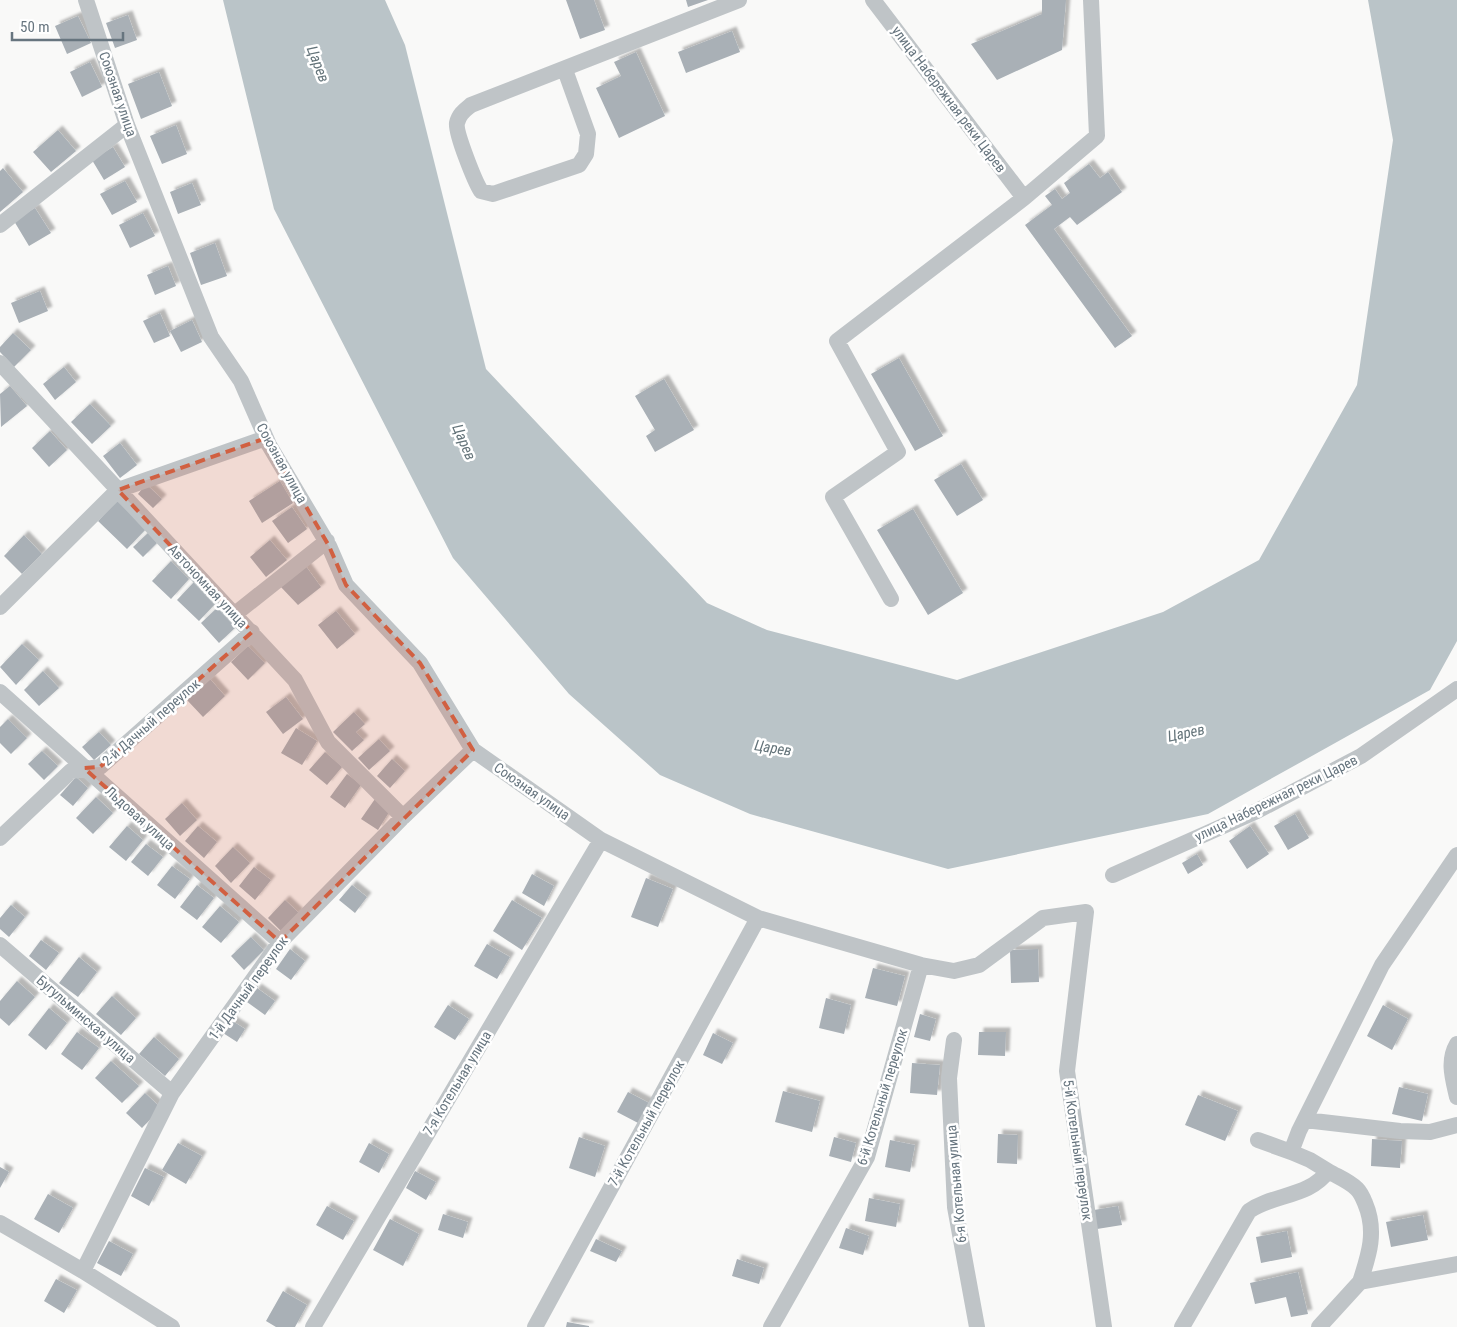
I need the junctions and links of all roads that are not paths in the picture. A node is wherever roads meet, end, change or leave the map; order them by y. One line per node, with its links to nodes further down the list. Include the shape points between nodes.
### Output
1 (86, 0): 6 (street, Союзная улица)
2 (740, 0): 5 (street)
3 (873, 0): 7 (street, улица Набережная реки Царев)
4 (1091, 0): 7 (street, via 1097,136)
5 (564, 70): 5 (street, via 471,105 460,114 456,126 480,191 493,194 579,164 586,154 588,134)
6 (128, 125): 8 (street); 10 (street, Союзная улица, via 211,337 241,381)
7 (1024, 198): 13 (street, via 838,341 898,452 833,497)
8 (0, 225)
9 (0, 364): 11 (street, Автономная улица)
10 (266, 438): 11 (street); 12 (street, Союзная улица)
11 (118, 490): 14 (street); 15 (street, Автономная улица)
12 (326, 541): 15 (street); 19 (street, Союзная улица, via 346,585 420,663)
13 (891, 599)
14 (0, 607)
15 (235, 614): 16 (street, Автономная улица)
16 (252, 632): 20 (street, 2-й Дачный переулок, via 100,767); 21 (street, Автономная улица, via 295,680 328,742)
17 (1457, 689): 25 (street, улица Набережная реки Царев, via 1362,756 1257,811)
18 (0, 692): 20 (street, Льдовая улица)
19 (473, 750): 21 (street, 1-й Дачный переулок); 23 (street, Союзная улица)
20 (84, 768): 22 (street, 2-й Дачный переулок, via 71,770); 28 (street, Льдовая улица)
21 (403, 817): 28 (street, 1-й Дачный переулок)
22 (0, 838)
23 (602, 840): 27 (street, Союзная улица); 45 (street, 7-я Котельная улица)
24 (1457, 855): 35 (street, via 1382,965)
25 (1113, 875)
26 (1086, 912): 30 (street, Союзная улица, via 1043,918 979,965 954,971); 49 (street, 5-й Котельный переулок, via 1067,1071)
27 (758, 918): 30 (street, Союзная улица); 46 (street, 7-й Котельный переулок)
28 (280, 942): 33 (street, 1-й Дачный переулок)
29 (0, 945): 33 (street, Бугульминская улица)
30 (921, 965): 47 (street, 6-й Котельный переулок, via 866,1156)
31 (954, 1040): 48 (street, 6-я Котельная улица, via 949,1078 955,1207)
32 (1457, 1044): 34 (street, via 1451,1068)
33 (172, 1093): 42 (street, 1-й Дачный переулок)
34 (1457, 1097)
35 (1305, 1120): 36 (street, via 1400,1131 1430,1132); 38 (street)
36 (1457, 1126)
37 (1258, 1140): 38 (street)
38 (1291, 1152): 39 (street)
39 (1328, 1171): 43 (street, via 1360,1192 1368,1209 1372,1246); 50 (street, via 1321,1181 1260,1203 1249,1211)
40 (0, 1223): 42 (street)
41 (1457, 1264): 43 (street)
42 (83, 1271): 44 (street)
43 (1360, 1282): 51 (street)
44 (172, 1327)
45 (313, 1327)
46 (535, 1327)
47 (771, 1327)
48 (976, 1327)
49 (1104, 1327)
50 (1182, 1327)
51 (1319, 1327)

